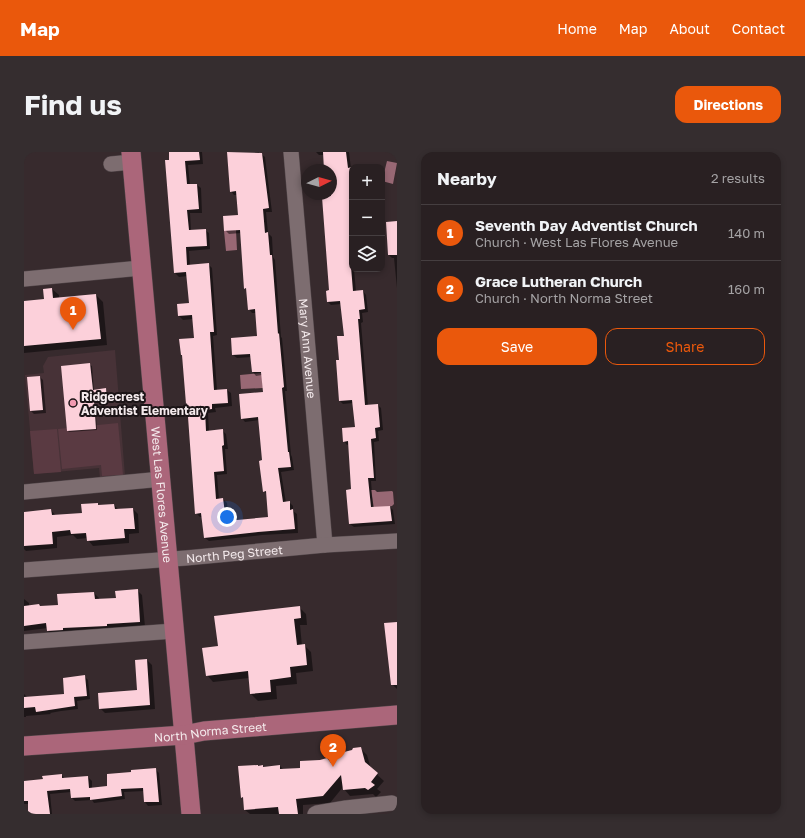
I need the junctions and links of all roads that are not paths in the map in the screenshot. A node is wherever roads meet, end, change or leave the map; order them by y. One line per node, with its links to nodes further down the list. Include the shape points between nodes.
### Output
1 (291, 152): 9 (street, Mary Ann Avenue)
2 (131, 157): 3 (street); 4 (main road, West Las Flores Avenue)
3 (111, 164)
4 (141, 268): 5 (street); 6 (main road, West Las Flores Avenue)
5 (24, 279)
6 (162, 479): 7 (street); 10 (main road, West Las Flores Avenue)
7 (24, 492)
8 (397, 541): 9 (street, North Peg Street)
9 (325, 545): 10 (street, North Peg Street)
10 (168, 559): 11 (street, North Peg Street); 12 (main road, West Las Flores Avenue)
11 (24, 570)
12 (174, 631): 13 (street); 15 (main road, West Las Flores Avenue)
13 (24, 642)
14 (397, 716): 15 (main road, North Norma Street, via 204,731)
15 (184, 735): 16 (main road, North Norma Street); 18 (main road, West Las Flores Avenue)
16 (24, 746)
17 (392, 803): 19 (street)
18 (191, 814)
19 (315, 814)

